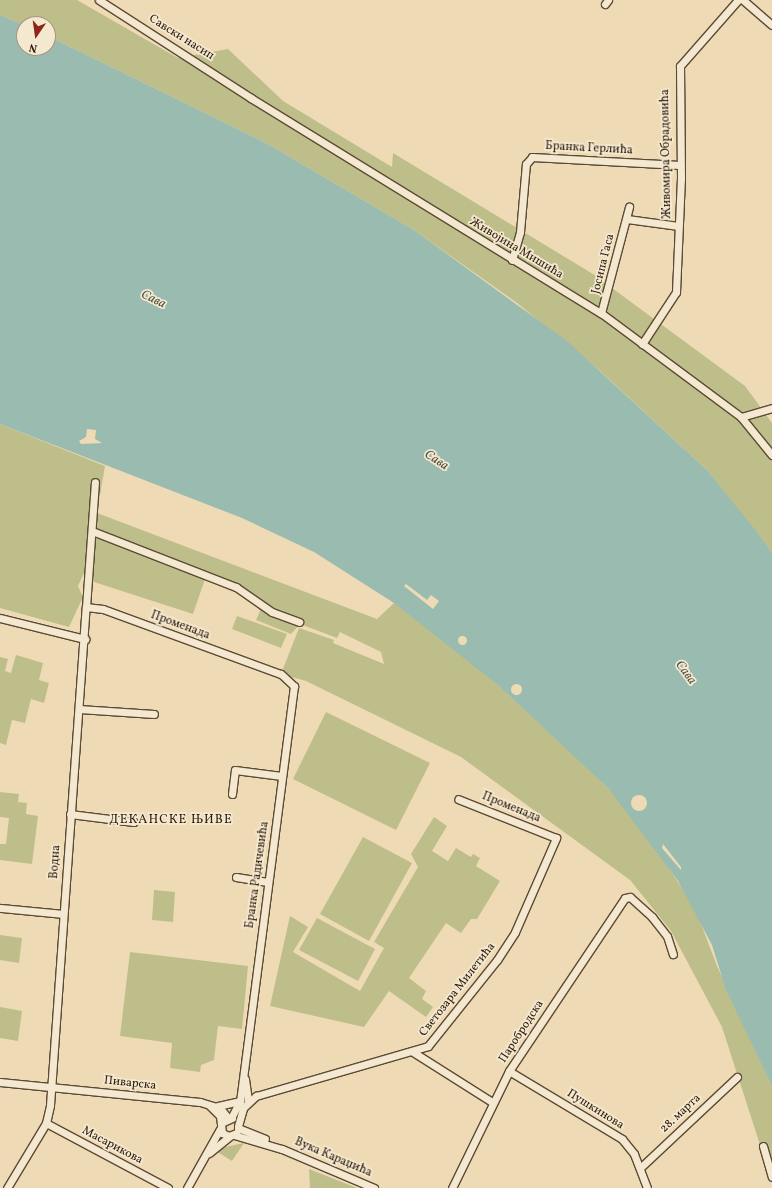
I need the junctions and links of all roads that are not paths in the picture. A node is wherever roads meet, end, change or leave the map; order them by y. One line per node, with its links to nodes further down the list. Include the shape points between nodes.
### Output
1 (99, 0): 5 (street, Савски насип)
2 (738, 0): 6 (street, Живомира Обрадовића, via 680,66)
3 (743, 0): 4 (street)
4 (772, 26)
5 (231, 83): 10 (street, Живојина Мишића)
6 (680, 165): 9 (street, Живомира Обрадовића); 10 (street, Бранка Герлића, via 532,157 526,164 520,232)
7 (629, 207): 8 (street, Јосипа Гаса)
8 (627, 219): 9 (street); 11 (street, Јосипа Гаса)
9 (679, 226): 12 (street, Живомира Обрадовића, via 676,292)
10 (512, 260): 11 (street, Живојина Мишића)
11 (601, 313): 12 (street, Живојина Мишића)
12 (642, 344): 14 (street, Живојина Мишића)
13 (772, 408): 14 (street)
14 (741, 416): 15 (street, Живојина Мишића)
15 (772, 455)
16 (95, 482): 17 (street)
17 (92, 531): 18 (street); 20 (street, via 236,587 272,612)
18 (86, 607): 21 (street); 22 (street, Променада, via 103,609 281,674)
19 (0, 618): 21 (street)
20 (299, 622)
21 (85, 639): 23 (street, Водна)
22 (293, 682): 25 (street, Бранка Радичевића, via 294,694)
23 (79, 709): 24 (street); 28 (street, Водна)
24 (154, 714)
25 (282, 776): 26 (street, via 235,770); 32 (street, Бранка Радичевића)
26 (232, 794)
27 (458, 799): 30 (street, Променада)
28 (70, 814): 29 (street); 34 (street, Водна)
29 (133, 822)
30 (556, 838): 36 (street, Светозара Милетића, via 515,932 497,960 434,1040)
31 (236, 877): 32 (street)
32 (268, 882): 37 (street, Бранка Радичевића)
33 (0, 908): 34 (street)
34 (63, 914): 41 (street, Водна)
35 (673, 954): 38 (street, Паробродска, via 667,936 652,917 630,897 625,898)
36 (413, 1052): 42 (street, Светозара Милетића, via 286,1086); 44 (street)
37 (244, 1070): 42 (street, Бранка Радичевића); 43 (street, Бранка Радичевића)
38 (509, 1071): 44 (street, Паробродска); 54 (street, Пушкинова, via 622,1139 630,1147)
39 (737, 1077): 54 (street, 28. марта)
40 (0, 1082): 41 (street, Пиварска)
41 (50, 1087): 45 (street, Пиварска); 47 (street, Водна)
42 (248, 1100): 43 (street, Пиварска); 49 (street)
43 (240, 1101): 45 (street, Пиварска, via 226,1106); 46 (street, Бранка Радичевића)
44 (492, 1102): 60 (street, Паробродска)
45 (209, 1104): 46 (street, Пиварска, via 220,1108); 48 (street, via 220,1116)
46 (229, 1118): 48 (street); 49 (street, Пиварска)
47 (46, 1123): 56 (street); 57 (street, Масарикова)
48 (220, 1126): 50 (street, Вука Караџића); 53 (street)
49 (238, 1127): 50 (street); 52 (street, Вука Караџића)
50 (232, 1136): 52 (street, Вука Караџића); 53 (street)
51 (763, 1146): 55 (street)
52 (282, 1149): 59 (street, Вука Караџића)
53 (205, 1157): 58 (street)
54 (640, 1168): 61 (street, Пушкинова)
55 (772, 1177)
56 (7, 1188)
57 (168, 1188)
58 (187, 1188)
59 (374, 1188)
60 (452, 1188)
61 (647, 1188)

